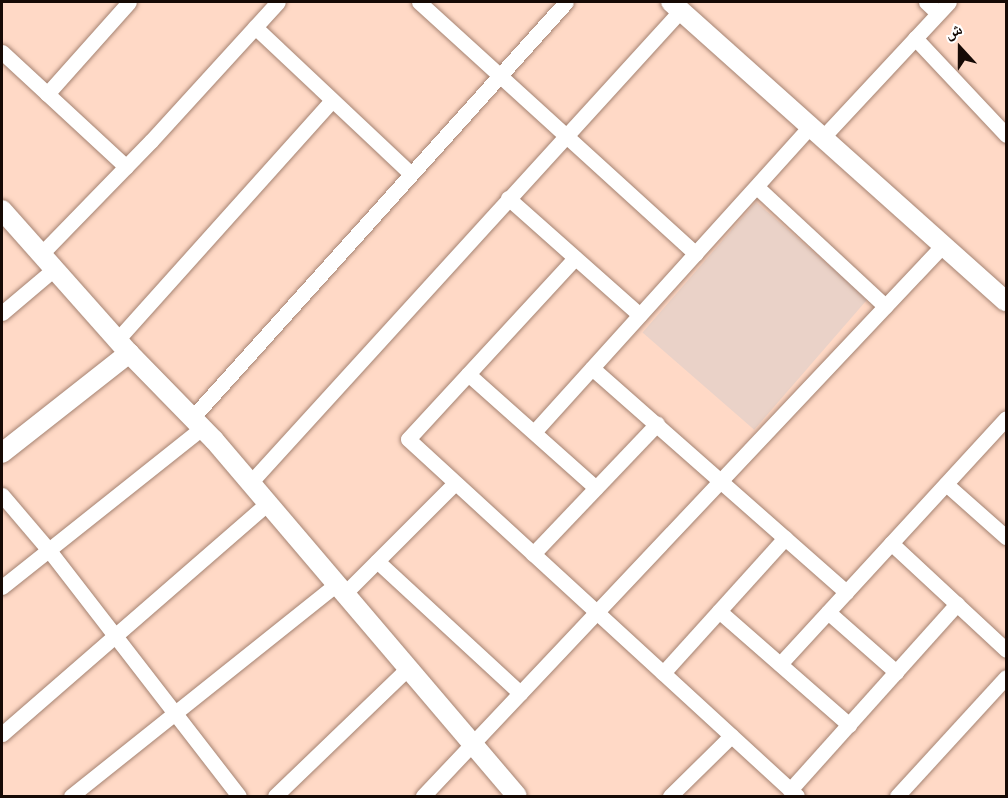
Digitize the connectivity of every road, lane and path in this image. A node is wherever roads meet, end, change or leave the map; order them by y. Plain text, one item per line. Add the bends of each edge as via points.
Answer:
1 (129, 2) edge
2 (279, 2) edge
3 (419, 2) edge
4 (566, 2) edge
5 (926, 2) edge
6 (950, 2) edge
7 (676, 6) edge
8 (938, 13) junction
9 (255, 27) junction
10 (915, 38) junction
11 (2, 52) edge
12 (498, 77) junction
13 (47, 94) junction
14 (332, 100) junction
15 (817, 130) junction
16 (566, 135) junction
17 (1006, 135) edge
18 (126, 167) junction
19 (411, 174) junction
20 (757, 187) junction
21 (508, 198) junction
22 (2, 210) edge
23 (944, 244) junction
24 (40, 254) junction
25 (696, 254) junction
26 (575, 258) junction
27 (54, 269) junction
28 (1005, 297) edge
29 (885, 306) junction
30 (2, 313) edge
31 (640, 315) junction
32 (123, 346) junction
33 (592, 368) junction
34 (468, 374) junction
35 (1006, 418) edge
36 (197, 423) junction
37 (657, 424) junction
38 (534, 432) junction
39 (2, 453) edge
40 (721, 480) junction
41 (250, 483) junction
42 (455, 483) junction
43 (946, 484) junction
44 (596, 488) junction
45 (2, 495) edge
46 (267, 504) junction
47 (1006, 537) edge
48 (785, 538) junction
49 (891, 543) junction
50 (48, 549) junction
51 (533, 554) junction
52 (377, 561) junction
53 (2, 587) edge
54 (339, 590) junction
55 (846, 592) junction
56 (957, 604) junction
57 (719, 611) junction
58 (596, 612) junction
59 (828, 612) junction
60 (114, 636) junction
61 (1006, 650) edge
62 (780, 664) junction
63 (406, 670) junction
64 (896, 672) junction
65 (663, 673) junction
66 (1006, 677) edge
67 (520, 693) junction
68 (175, 714) junction
69 (849, 725) junction
70 (2, 734) edge
71 (731, 736) junction
72 (472, 745) junction
73 (794, 793) edge
74 (905, 794) edge
75 (71, 796) edge
76 (239, 796) edge
77 (275, 796) edge
78 (423, 796) edge
79 (517, 796) edge
80 (670, 796) edge

1 - 13 street
2 - 9 street
3 - 12 street
4 - 12 street
5 - 8 street
6 - 8 street
7 - 15 street
7 - 16 street
8 - 10 street
9 - 14 street
9 - 18 street
10 - 15 street
10 - 17 street
11 - 13 street
12 - 16 street
12 - 19 street
13 - 18 street
14 - 19 street
14 - 32 street
15 - 20 street
15 - 23 street
16 - 21 street
16 - 25 street
18 - 24 street
19 - 36 street
20 - 25 street
20 - 29 street
21 - 26 street
21 - 41 street
22 - 24 street
23 - 28 street
23 - 29 street
24 - 27 street
25 - 31 street
26 - 31 street
26 - 34 street
27 - 30 street
27 - 32 street
29 - 40 street
31 - 33 street
32 - 36 street
32 - 39 street
33 - 37 street
33 - 38 street
34 - 38 street
34 - 42 street via 408,439
35 - 43 street
36 - 41 street
36 - 50 street
37 - 40 street
37 - 44 street
38 - 44 street
40 - 48 street
40 - 58 street
41 - 46 street
42 - 51 street
42 - 52 street
43 - 47 street
43 - 49 street
44 - 51 street
45 - 50 street
46 - 54 street
46 - 60 street
48 - 55 street
48 - 57 street
49 - 55 street
49 - 56 street
50 - 53 street
50 - 60 street
51 - 58 street
52 - 54 street
52 - 67 street
54 - 63 street
54 - 68 street
55 - 59 street
56 - 61 street
56 - 64 street
57 - 62 street
57 - 65 street
58 - 65 street
58 - 67 street
59 - 62 street
59 - 64 street
60 - 68 street
60 - 70 street
62 - 69 street
63 - 72 street
63 - 77 street
64 - 69 street
65 - 71 street
66 - 74 street
67 - 72 street
68 - 75 street
68 - 76 street
69 - 73 street
71 - 73 street
71 - 80 street
72 - 78 street
72 - 79 street

